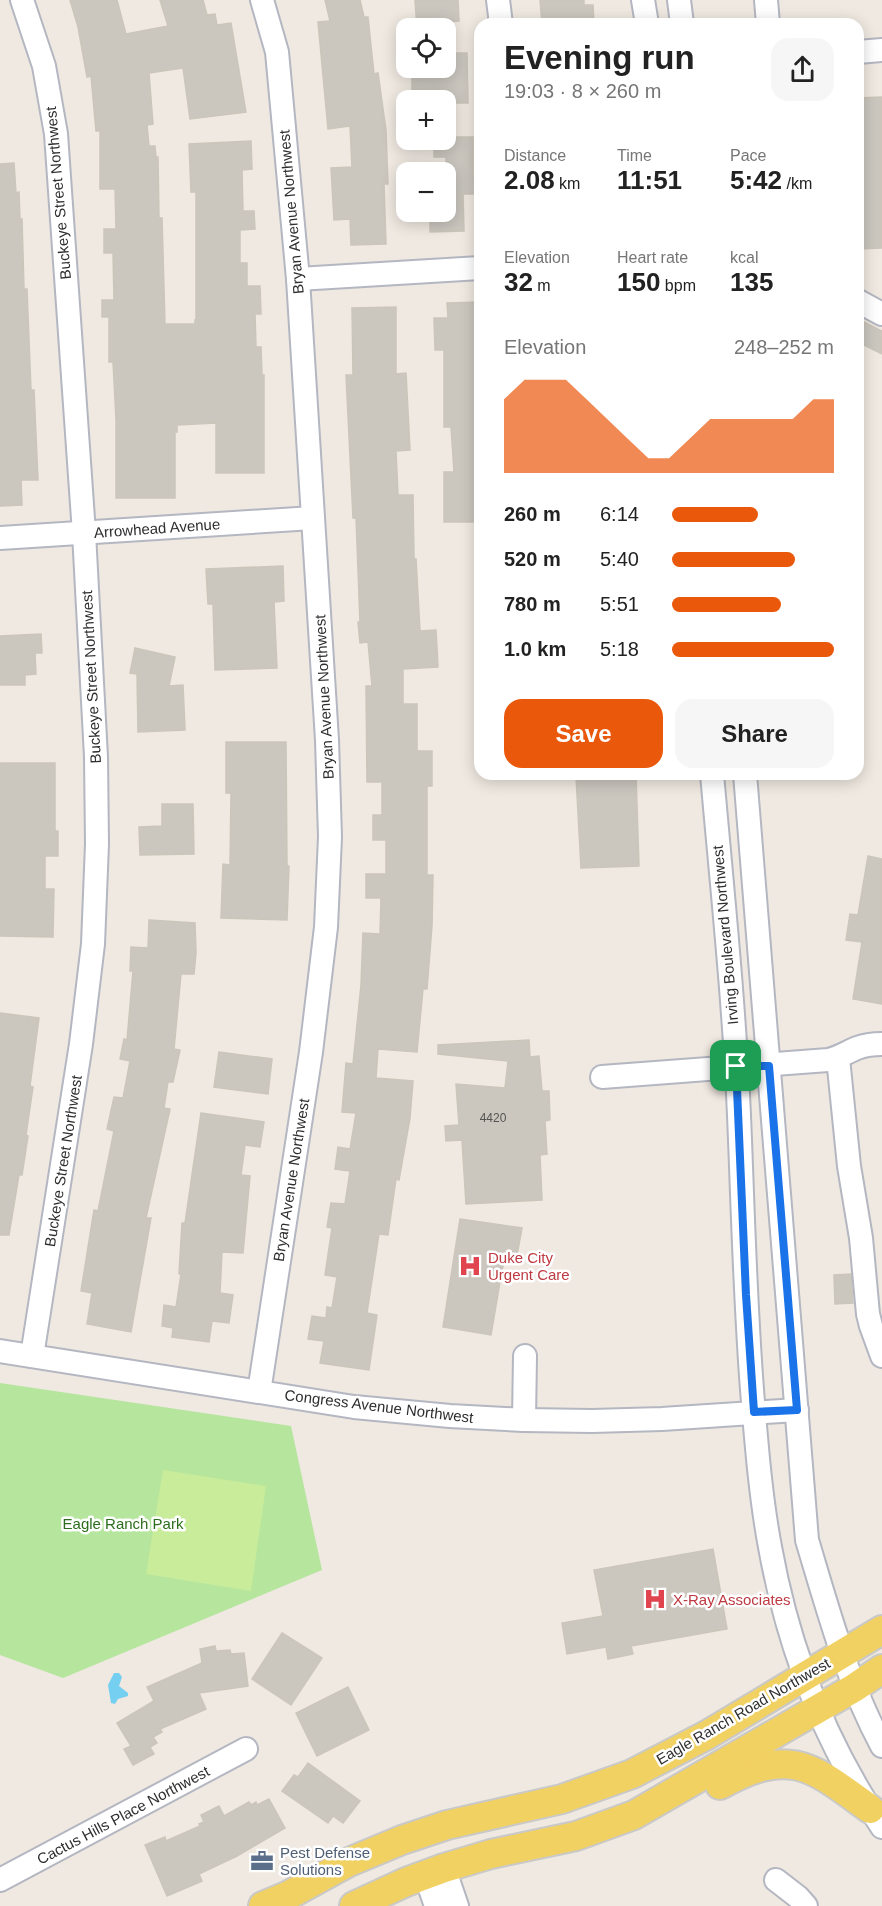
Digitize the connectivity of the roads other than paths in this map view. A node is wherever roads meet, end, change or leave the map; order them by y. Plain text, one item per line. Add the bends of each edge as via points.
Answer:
1 (22, 0) edge
2 (262, 0) edge
3 (498, 0) edge
4 (644, 0) edge
5 (679, 0) edge
6 (766, 0) edge
7 (500, 18) edge
8 (646, 18) edge
9 (681, 18) edge
10 (768, 18) edge
11 (882, 50) edge
12 (864, 52) edge
13 (474, 268) edge
14 (298, 279) junction
15 (864, 304) edge
16 (882, 314) edge
17 (313, 518) junction
18 (84, 533) junction
19 (0, 538) edge
20 (712, 780) edge
21 (745, 780) edge
22 (882, 1044) edge
23 (838, 1058) junction
24 (736, 1066) junction
25 (769, 1066) junction
26 (602, 1077) dead end
27 (0, 1351) edge
28 (32, 1356) junction
29 (525, 1356) dead end
30 (882, 1356) edge
31 (259, 1392) junction
32 (797, 1410) junction
33 (754, 1412) junction
34 (524, 1420) junction
35 (882, 1630) edge
36 (841, 1654) junction
37 (882, 1669) edge
38 (805, 1675) junction
39 (854, 1688) junction
40 (817, 1708) junction
41 (882, 1746) edge
42 (246, 1749) dead end
43 (876, 1818) edge
44 (557, 1840) junction
45 (435, 1871) junction
46 (0, 1880) edge
47 (776, 1880) dead end
48 (263, 1906) edge
49 (354, 1906) edge
50 (436, 1906) edge
51 (457, 1906) edge
52 (806, 1906) edge

1 - 18 street, Buckeye Street Northwest via 44,66 56,134
2 - 14 street, Bryan Avenue Northwest via 277,52
3 - 7 street
4 - 8 street
5 - 9 street
6 - 10 street
11 - 12 street
13 - 14 street
14 - 17 street, Bryan Avenue Northwest
15 - 16 street
17 - 18 street, Arrowhead Avenue
17 - 31 street, Bryan Avenue Northwest via 327,740 330,837 326,927
18 - 19 street, Arrowhead Avenue
18 - 28 street, Buckeye Street Northwest via 96,757 93,944
20 - 24 street, Irving Boulevard Northwest
21 - 25 street
22 - 23 street via 856,1048
23 - 25 street
23 - 30 street via 868,1314
24 - 25 street
24 - 26 street
24 - 33 street, Irving Boulevard Northwest
25 - 32 street
27 - 28 street, Congress Avenue Northwest
28 - 31 street, Congress Avenue Northwest
29 - 34 street
31 - 34 street, Congress Avenue Northwest via 393,1411
32 - 33 street, Congress Avenue Northwest
32 - 36 street via 807,1540
33 - 34 street, Congress Avenue Northwest via 662,1419
33 - 38 street, Irving Boulevard Northwest via 770,1549 791,1636
35 - 36 main road, Eagle Ranch Road Northwest
36 - 38 main road, Eagle Ranch Road Northwest
36 - 39 street
37 - 39 main road
38 - 40 street, Irving Boulevard Northwest
38 - 48 main road, Eagle Ranch Road Northwest via 707,1735 632,1774 562,1799 402,1839
39 - 40 main road
39 - 41 street
40 - 43 street, Irving Boulevard Northwest via 835,1748
40 - 44 main road via 644,1810 597,1830
42 - 46 street, Cactus Hills Place Northwest
43 - 44 main road via 840,1786 817,1772 768,1765 742,1773 615,1838 575,1844
44 - 45 main road
45 - 49 main road
45 - 50 street
45 - 51 street
47 - 52 street

